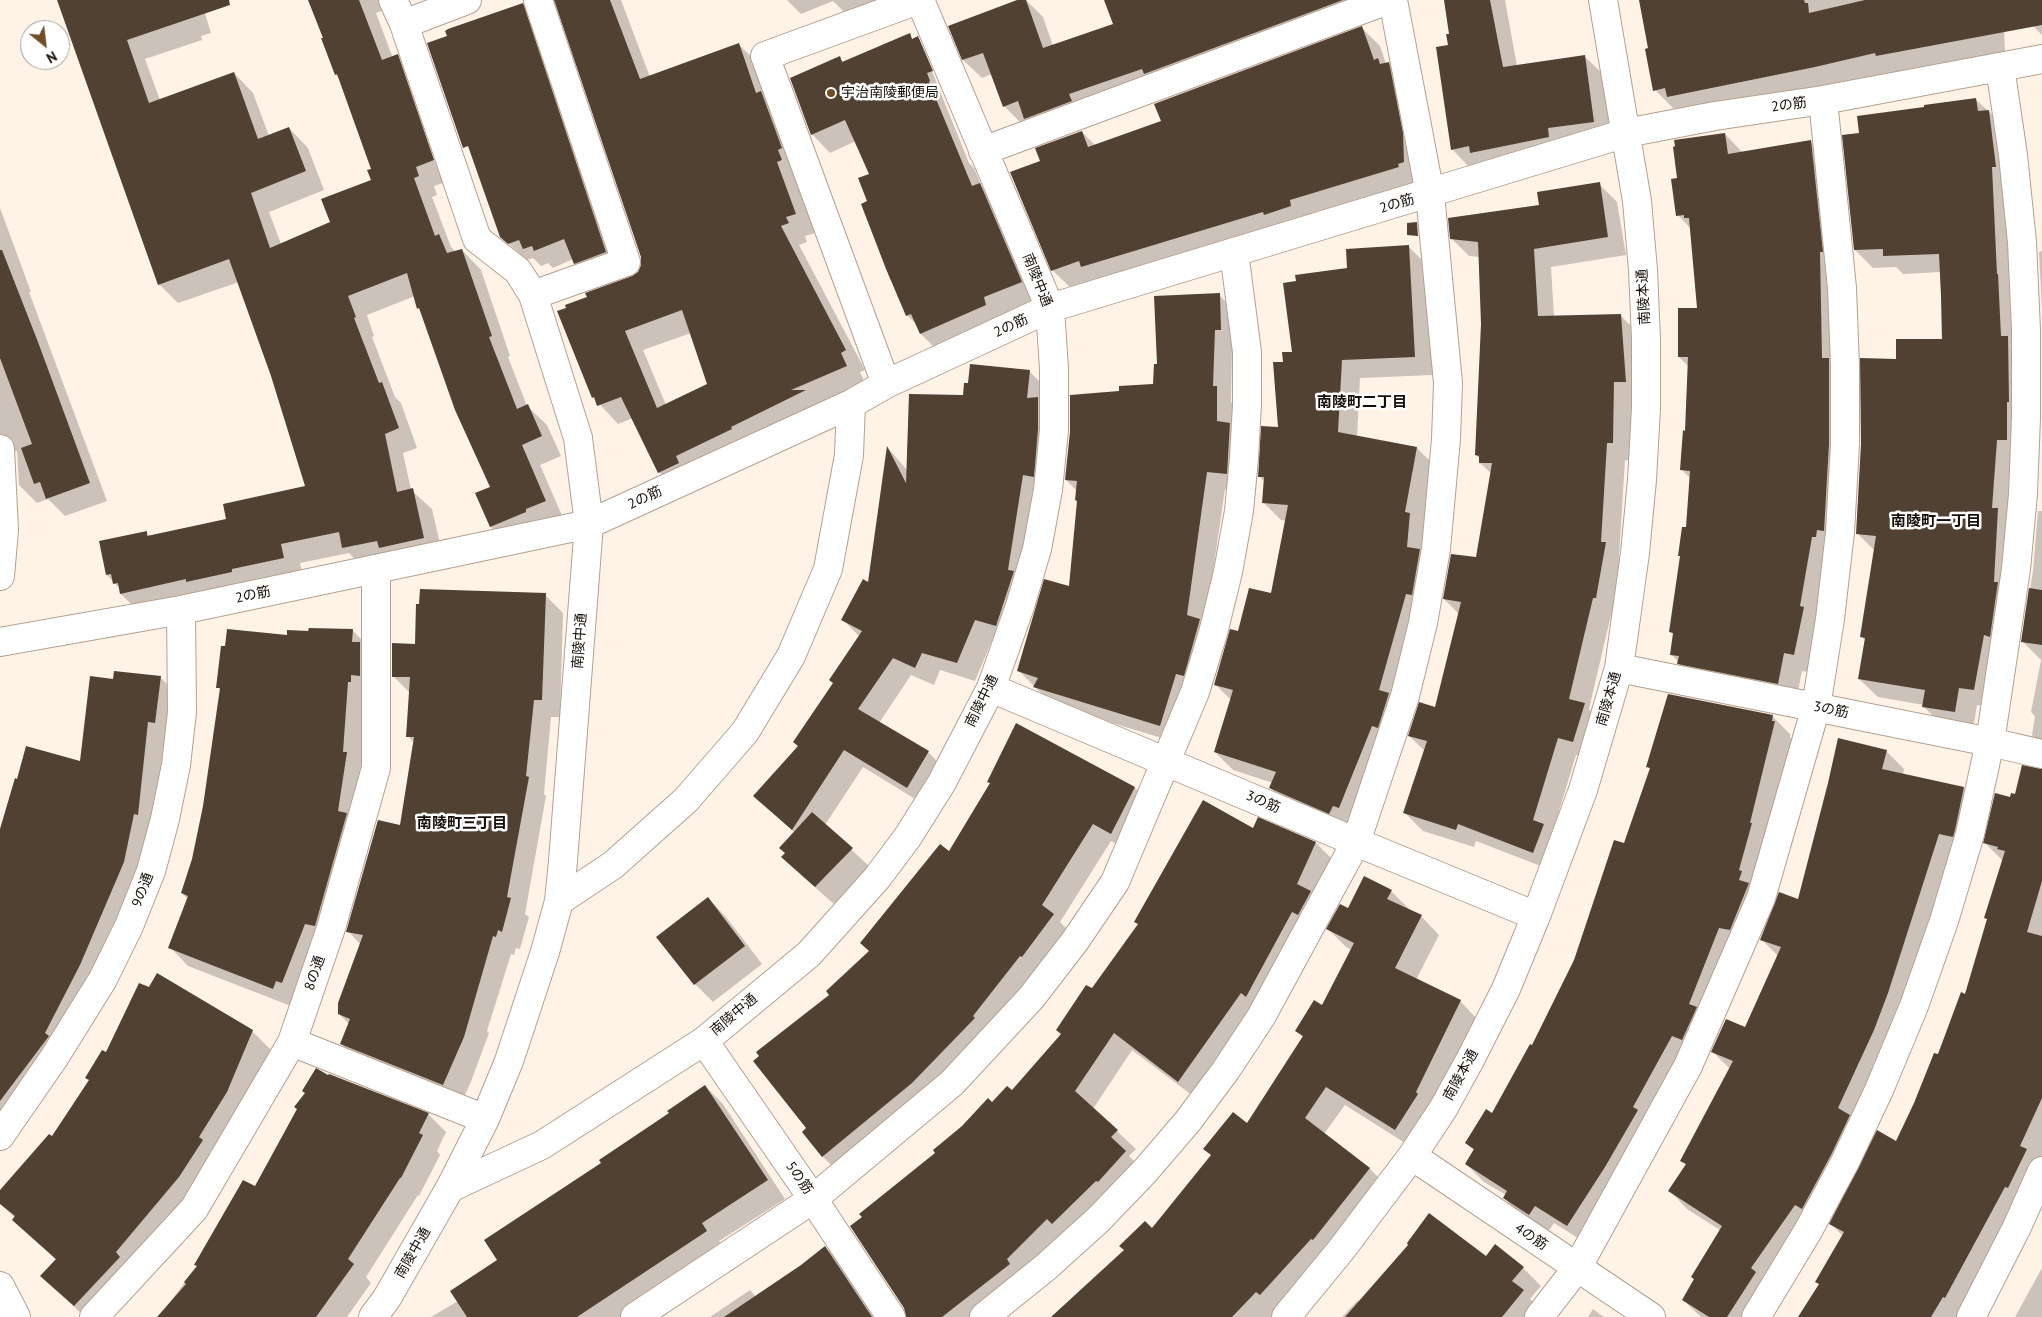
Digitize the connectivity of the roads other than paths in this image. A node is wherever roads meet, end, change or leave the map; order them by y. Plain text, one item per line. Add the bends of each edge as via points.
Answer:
1 (466, 0) edge
2 (538, 0) edge
3 (919, 0) edge
4 (1388, 0) edge
5 (1393, 0) edge
6 (1603, 0) edge
7 (399, 12) edge
8 (2042, 58) edge
9 (2000, 67) junction
10 (1823, 100) junction
11 (1626, 133) junction
12 (983, 150) junction
13 (1430, 194) junction
14 (1234, 252) junction
15 (533, 295) junction
16 (1050, 308) junction
17 (886, 384) junction
18 (851, 404) junction
19 (0, 449) edge
20 (589, 524) junction
21 (2, 530) edge
22 (376, 569) junction
23 (0, 576) edge
24 (181, 610) junction
25 (0, 642) edge
26 (1619, 668) junction
27 (991, 688) junction
28 (1816, 707) junction
29 (1990, 742) junction
30 (2042, 754) edge
31 (1165, 760) junction
32 (1356, 842) junction
33 (559, 901) junction
34 (1536, 916) junction
35 (704, 1041) junction
36 (292, 1042) junction
37 (485, 1119) junction
38 (0, 1136) edge
39 (1412, 1156) junction
40 (2042, 1171) edge
41 (450, 1188) junction
42 (813, 1199) junction
43 (1577, 1268) junction
44 (0, 1286) edge
45 (16, 1317) edge
46 (94, 1317) edge
47 (373, 1317) edge
48 (636, 1317) edge
49 (891, 1317) edge
50 (984, 1317) edge
51 (1286, 1317) edge
52 (1539, 1317) edge
53 (1651, 1317) edge
54 (1756, 1317) edge
55 (1971, 1317) edge

1 - 7 street
2 - 15 street via 626,262
3 - 12 street, 南陵中通
3 - 17 street via 765,56
4 - 12 street
5 - 13 street
6 - 11 street, 南陵本通
7 - 15 street, 南陵中通 via 477,239 518,271
8 - 9 street, 2の筋
9 - 10 street, 2の筋
9 - 29 street via 2022,242 2026,418 2016,569
10 - 11 street, 2の筋
10 - 28 street via 1842,288 1845,444 1840,532
11 - 13 street, 2の筋
11 - 26 street, 南陵本通 via 1643,270 1646,408 1635,553
12 - 16 street, 南陵中通
13 - 14 street, 2の筋
13 - 32 street via 1448,383 1436,549 1423,623 1405,696
14 - 16 street, 2の筋
14 - 31 street via 1247,352 1244,458 1238,511 1213,633 1195,692
15 - 20 street, 南陵中通 via 578,438
16 - 17 street, 2の筋
16 - 27 street, 南陵中通 via 1054,430 1048,490 1037,549
17 - 18 street, 2の筋
18 - 20 street, 2の筋
18 - 33 street via 849,455 828,569 791,656 745,732 686,800 612,865
19 - 21 street
20 - 22 street, 2の筋
20 - 33 street, 南陵中通
21 - 23 street
22 - 24 street, 2の筋
22 - 36 street, 8の通 via 376,768 331,928
24 - 25 street, 2の筋
24 - 38 street, 9の通 via 182,712 176,766 151,871 130,926 103,979
26 - 28 street, 3の筋
26 - 34 street, 南陵本通 via 1583,790
27 - 31 street, 3の筋
27 - 35 street, 南陵中通 via 941,784 877,878 809,954
28 - 29 street, 3の筋
28 - 43 street via 1762,898 1688,1066
29 - 30 street, 3の筋
29 - 54 street via 1967,842 1914,1006 1845,1162
31 - 32 street, 3の筋
31 - 42 street via 1115,882 1031,998 952,1083
32 - 34 street, 3の筋
32 - 50 street via 1261,1017 1188,1121 1098,1220
33 - 37 street, 南陵中通 via 529,1003
34 - 39 street, 南陵本通 via 1506,989 1470,1060
35 - 41 street, 南陵中通 via 542,1145
35 - 42 street, 5の筋
36 - 37 street
36 - 46 street, 8の通 via 194,1209
37 - 41 street, 南陵中通
39 - 43 street, 4の筋
39 - 51 street, 南陵本通
40 - 55 street
41 - 47 street, 南陵中通
42 - 48 street
42 - 49 street, 5の筋
43 - 52 street
43 - 53 street, 4の筋
44 - 45 street

